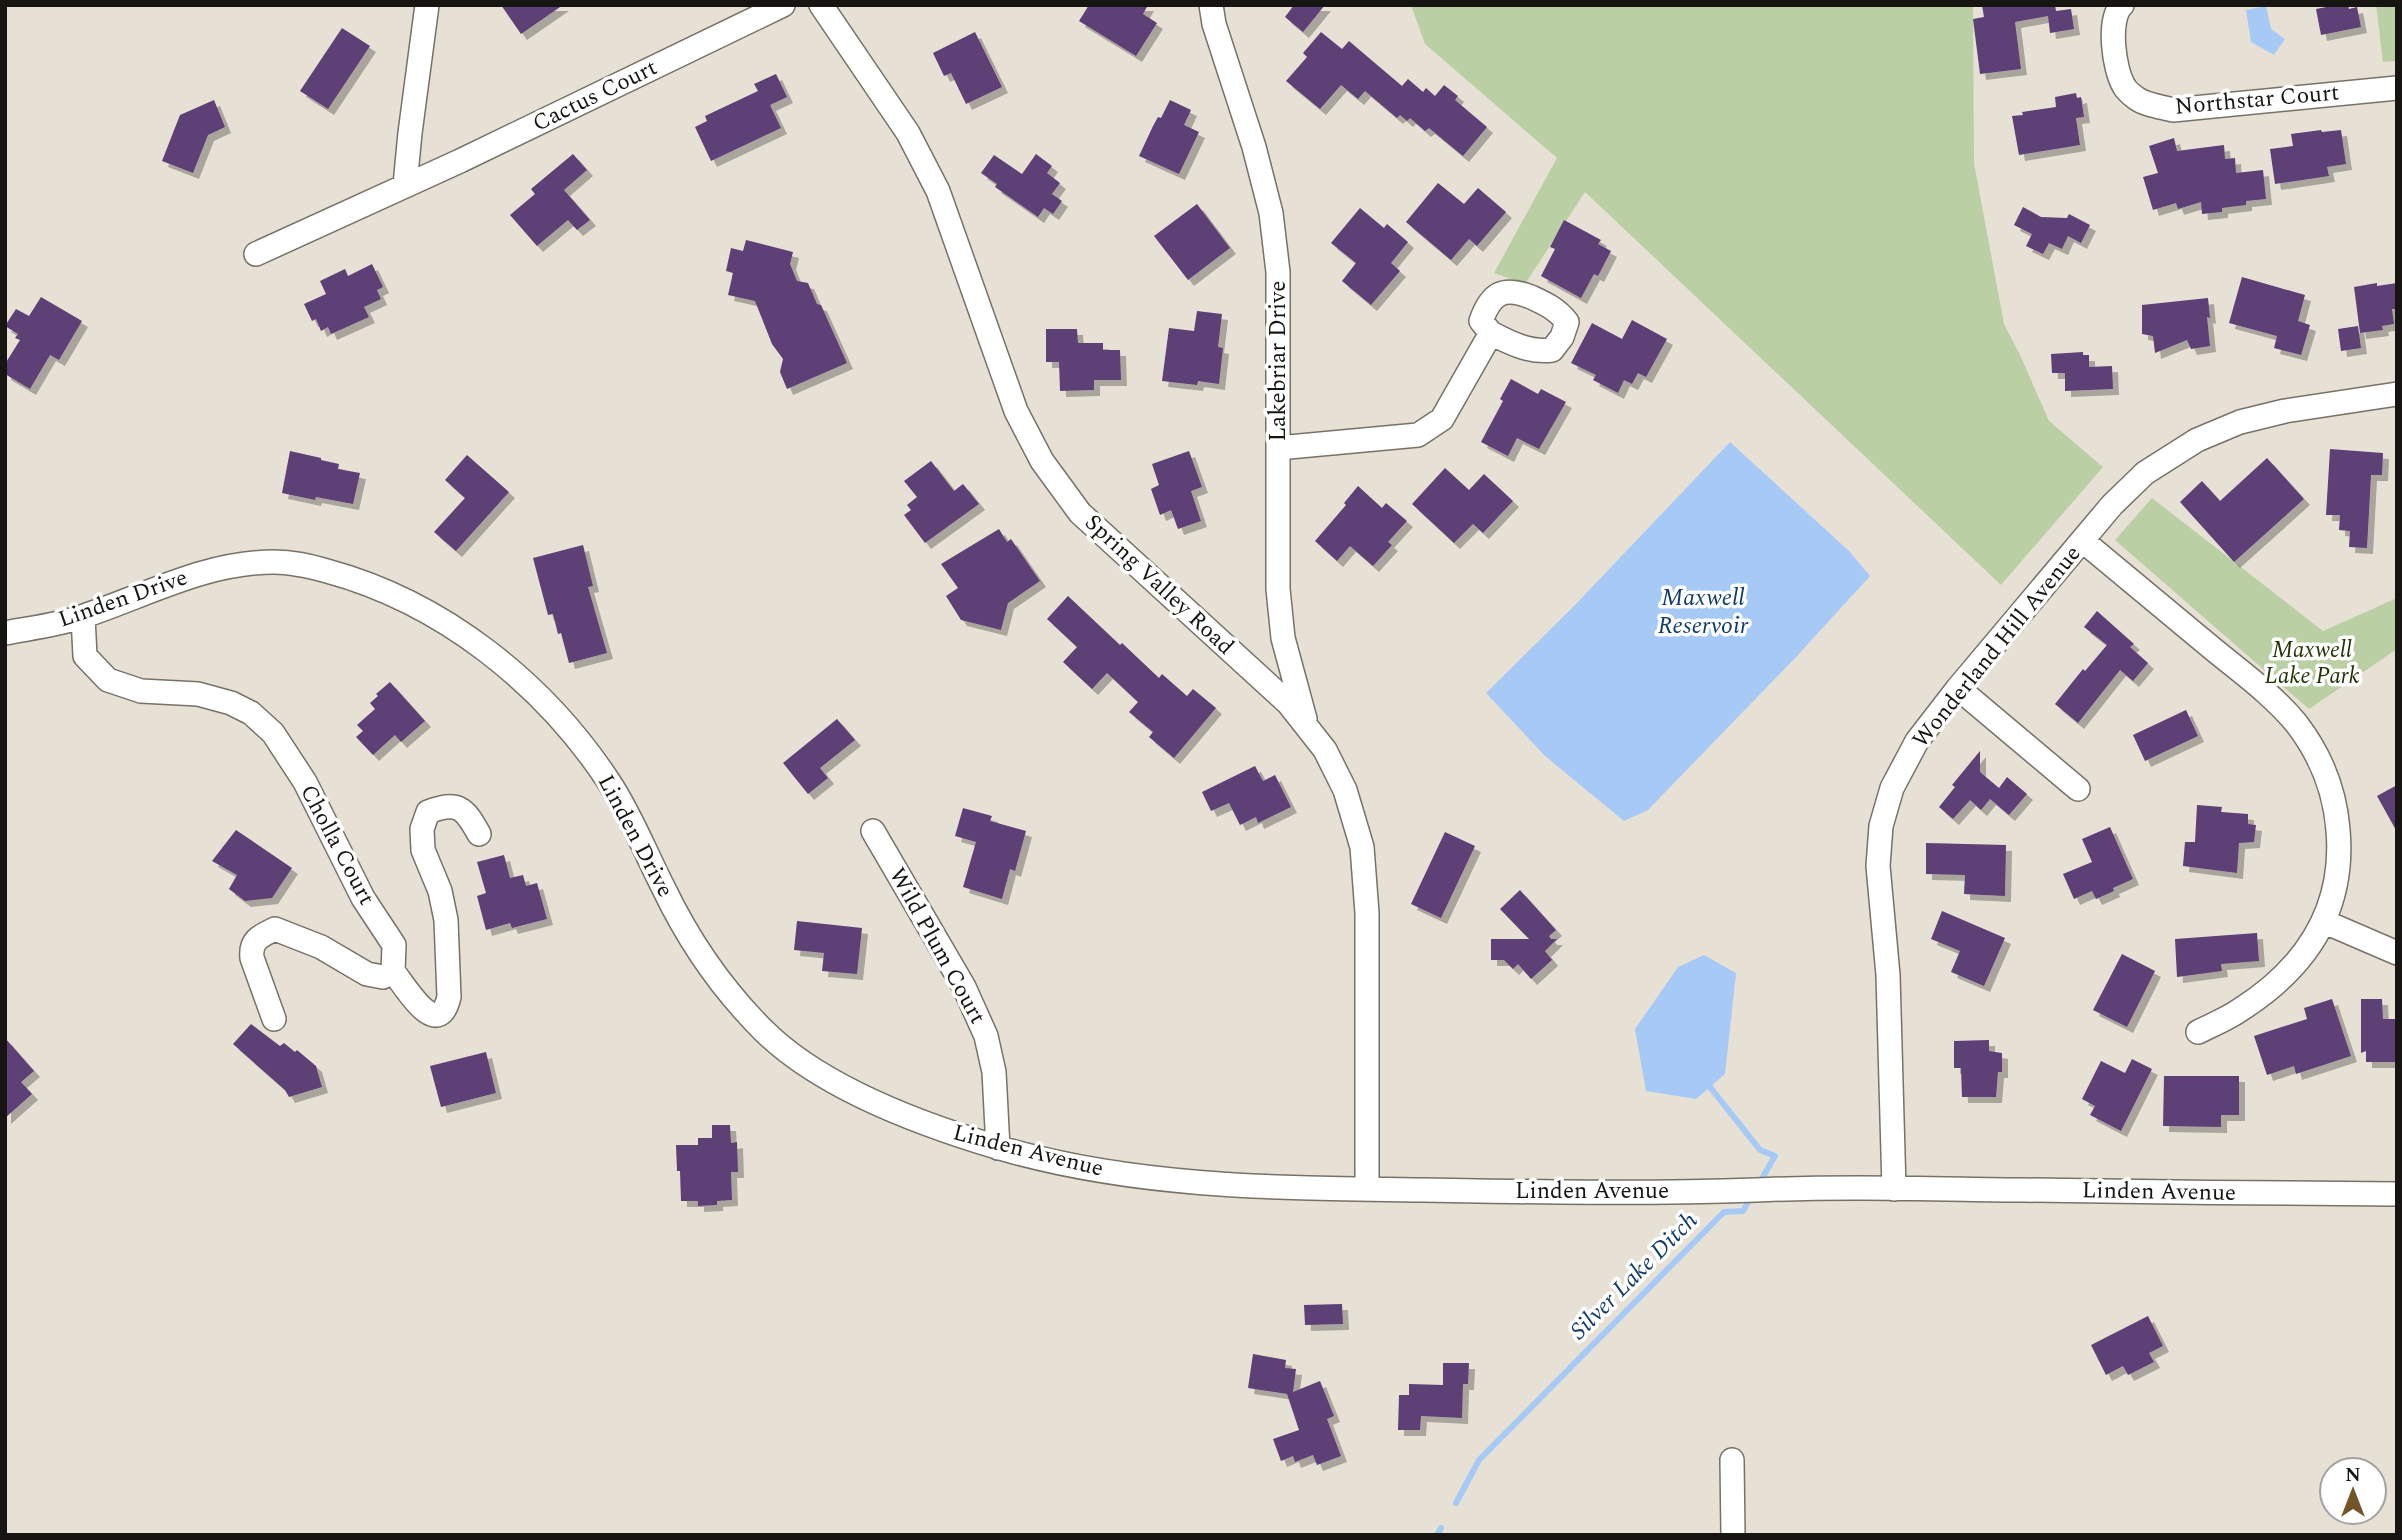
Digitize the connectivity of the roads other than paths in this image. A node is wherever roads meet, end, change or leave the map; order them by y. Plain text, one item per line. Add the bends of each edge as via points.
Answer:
1 (427, 5) edge
2 (783, 5) edge
3 (821, 5) edge
4 (1211, 5) edge
5 (2122, 5) edge
6 (2397, 88) edge
7 (405, 185) junction
8 (256, 254) dead end
9 (1491, 333) dead end
10 (2397, 394) edge
11 (1278, 448) junction
12 (2083, 541) junction
13 (83, 617) junction
14 (5, 633) edge
15 (1958, 688) junction
16 (1306, 722) junction
17 (2078, 789) dead end
18 (873, 831) dead end
19 (479, 834) dead end
20 (2325, 922) junction
21 (2397, 953) edge
22 (393, 971) junction
23 (274, 1019) dead end
24 (2198, 1032) dead end
25 (921, 1120) joint
26 (999, 1147) junction
27 (1367, 1189) junction
28 (1894, 1189) junction
29 (2397, 1194) edge
30 (1732, 1460) dead end
31 (1732, 1535) edge

1 - 7 street
2 - 7 street, Cactus Court
3 - 16 street, Spring Valley Road via 908,133 938,191 1016,411 1042,461 1080,513
4 - 11 street, Lakebriar Drive via 1271,213 1278,272
5 - 6 street, Northstar Court via 2113,35 2116,62 2124,86 2138,100 2173,110
7 - 8 street, Cactus Court
9 - 11 street via 1442,419 1418,435
10 - 12 street, Wonderland Hill Avenue via 2285,411 2240,422 2197,440 2146,473
11 - 16 street, Lakebriar Drive via 1278,590 1283,638
12 - 15 street, Wonderland Hill Avenue
12 - 20 street via 2296,723 2327,776 2337,812 2336,886
13 - 14 street, Linden Drive
13 - 22 street, Cholla Court via 85,656 108,680 141,691 198,694 231,703 273,733 305,782 363,898 394,945
13 - 25 street, Linden Drive via 200,572 239,563 280,562 358,579 437,617 489,653 580,742 612,787 688,935 760,1028 803,1064 850,1091
15 - 17 street
15 - 28 street, Wonderland Hill Avenue via 1917,741 1892,788 1881,827 1878,866 1888,975
16 - 27 street, Spring Valley Road via 1345,790 1362,846 1367,913
18 - 26 street, Wild Plum Court via 964,987 986,1035 994,1072
19 - 22 street via 458,807 428,812 422,829 423,850 446,920 446,1009 440,1014 422,1010
20 - 21 street
20 - 24 street via 2302,956 2273,986 2240,1011
22 - 23 street via 383,977 367,974 321,947 275,929 257,937 251,947
25 - 26 street, Linden Avenue
26 - 27 street, Linden Avenue via 1086,1169 1166,1180
27 - 28 street, Linden Avenue
28 - 29 street, Linden Avenue
30 - 31 street

